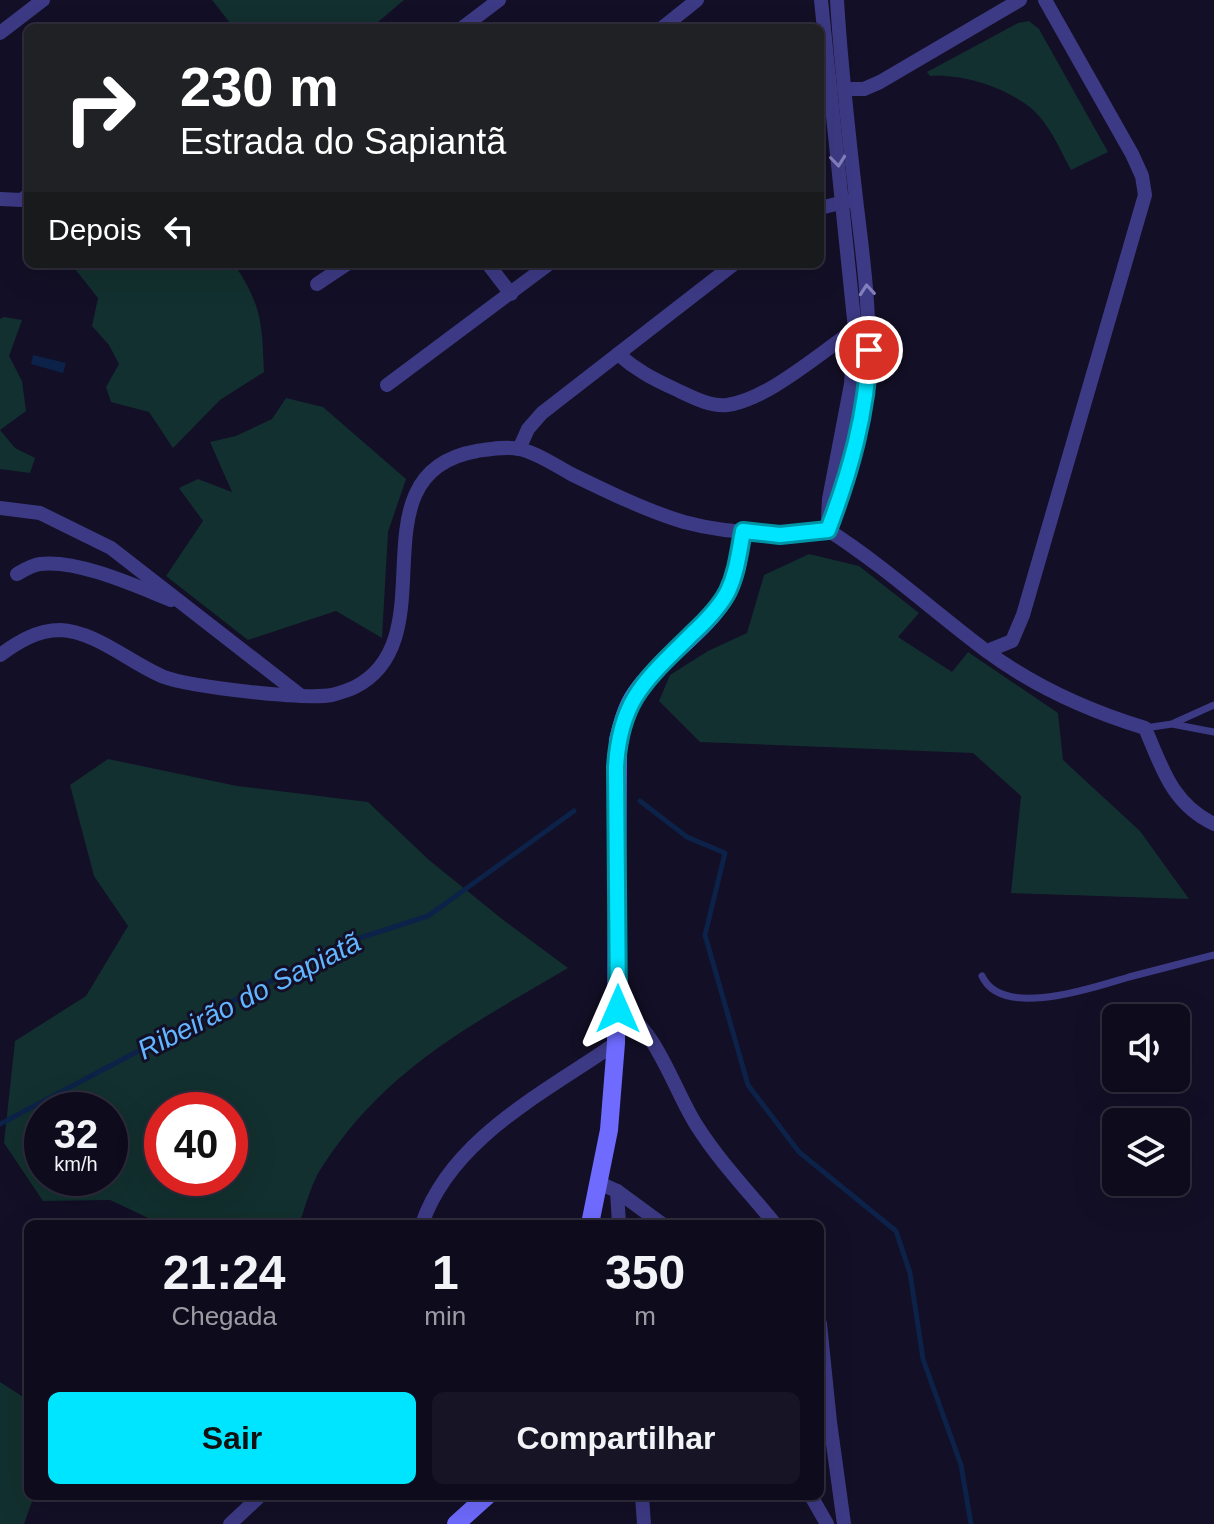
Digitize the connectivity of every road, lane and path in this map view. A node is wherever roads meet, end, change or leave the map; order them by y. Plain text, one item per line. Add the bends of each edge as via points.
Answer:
1 (43, 0) edge
2 (499, 0) edge
3 (697, 0) edge
4 (821, 0) edge
5 (837, 0) edge
6 (1020, 0) edge
7 (1045, 0) edge
8 (467, 24) edge
9 (667, 24) edge
10 (0, 33) edge
11 (829, 53) edge
12 (844, 89) junction
13 (24, 198) edge
14 (0, 199) edge
15 (850, 200) junction
16 (824, 207) edge
17 (341, 268) edge
18 (491, 268) edge
19 (544, 268) edge
20 (729, 268) edge
21 (317, 284) dead end
22 (511, 294) junction
23 (869, 321) junction
24 (855, 329) junction
25 (618, 354) junction
26 (387, 385) dead end
27 (519, 449) junction
28 (0, 508) edge
29 (828, 530) junction
30 (743, 531) junction
31 (17, 574) dead end
32 (186, 606) junction
33 (987, 651) junction
34 (0, 655) edge
35 (300, 695) junction
36 (1214, 705) edge
37 (1172, 724) junction
38 (1145, 728) junction
39 (1214, 732) edge
40 (1214, 824) edge
41 (1214, 955) edge
42 (982, 976) dead end
43 (618, 1009) junction
44 (616, 1043) junction
45 (599, 1183) junction
46 (617, 1191) junction
47 (423, 1220) edge
48 (591, 1220) edge
49 (619, 1220) edge
50 (657, 1220) edge
51 (772, 1220) edge
52 (824, 1363) edge
53 (256, 1500) edge
54 (483, 1500) edge
55 (642, 1500) edge
56 (813, 1500) edge
57 (230, 1524) edge
58 (456, 1524) edge
59 (644, 1524) edge
60 (827, 1524) edge
61 (844, 1524) edge

1 - 10 street
2 - 8 street
3 - 9 street
4 - 11 street
5 - 11 street
6 - 12 street via 880,82
7 - 33 street via 1132,154 1145,195 1023,615 1012,641
11 - 12 street
11 -> 15 street
12 - 15 street
13 - 14 street
15 - 16 street
23 -> 15 street
15 - 24 street
17 - 21 street
18 - 22 street
19 - 22 street
20 - 25 street
22 - 26 street
23 - 24 street
23 - 29 street via 862,419
24 - 25 street via 761,395 724,405 700,400 637,371
24 - 29 street
25 - 27 street via 542,413
27 - 30 street via 684,522
27 - 35 street via 474,451 445,461 424,477 407,518 399,627 392,648 375,673 355,686 332,695
28 - 32 street via 40,513 80,530
29 - 30 street via 780,535
29 - 33 street
30 - 43 street via 727,593 634,696 618,740
31 - 32 street via 39,564 63,565 109,576
32 - 35 street
33 - 38 street via 1075,702
34 - 35 street via 22,639 63,630 83,634 188,684
36 - 37 lane
37 - 38 lane
37 - 39 lane
38 - 40 street via 1182,803
41 - 42 lane via 1057,997 1003,994
43 - 44 street
43 - 51 street via 643,1028 695,1124
44 - 45 street
44 - 47 street via 474,1145 449,1172
45 - 46 street
45 - 48 street
46 - 49 street
46 - 50 street
52 - 61 street
53 - 57 street
54 - 58 street
55 - 59 street
56 - 60 street

